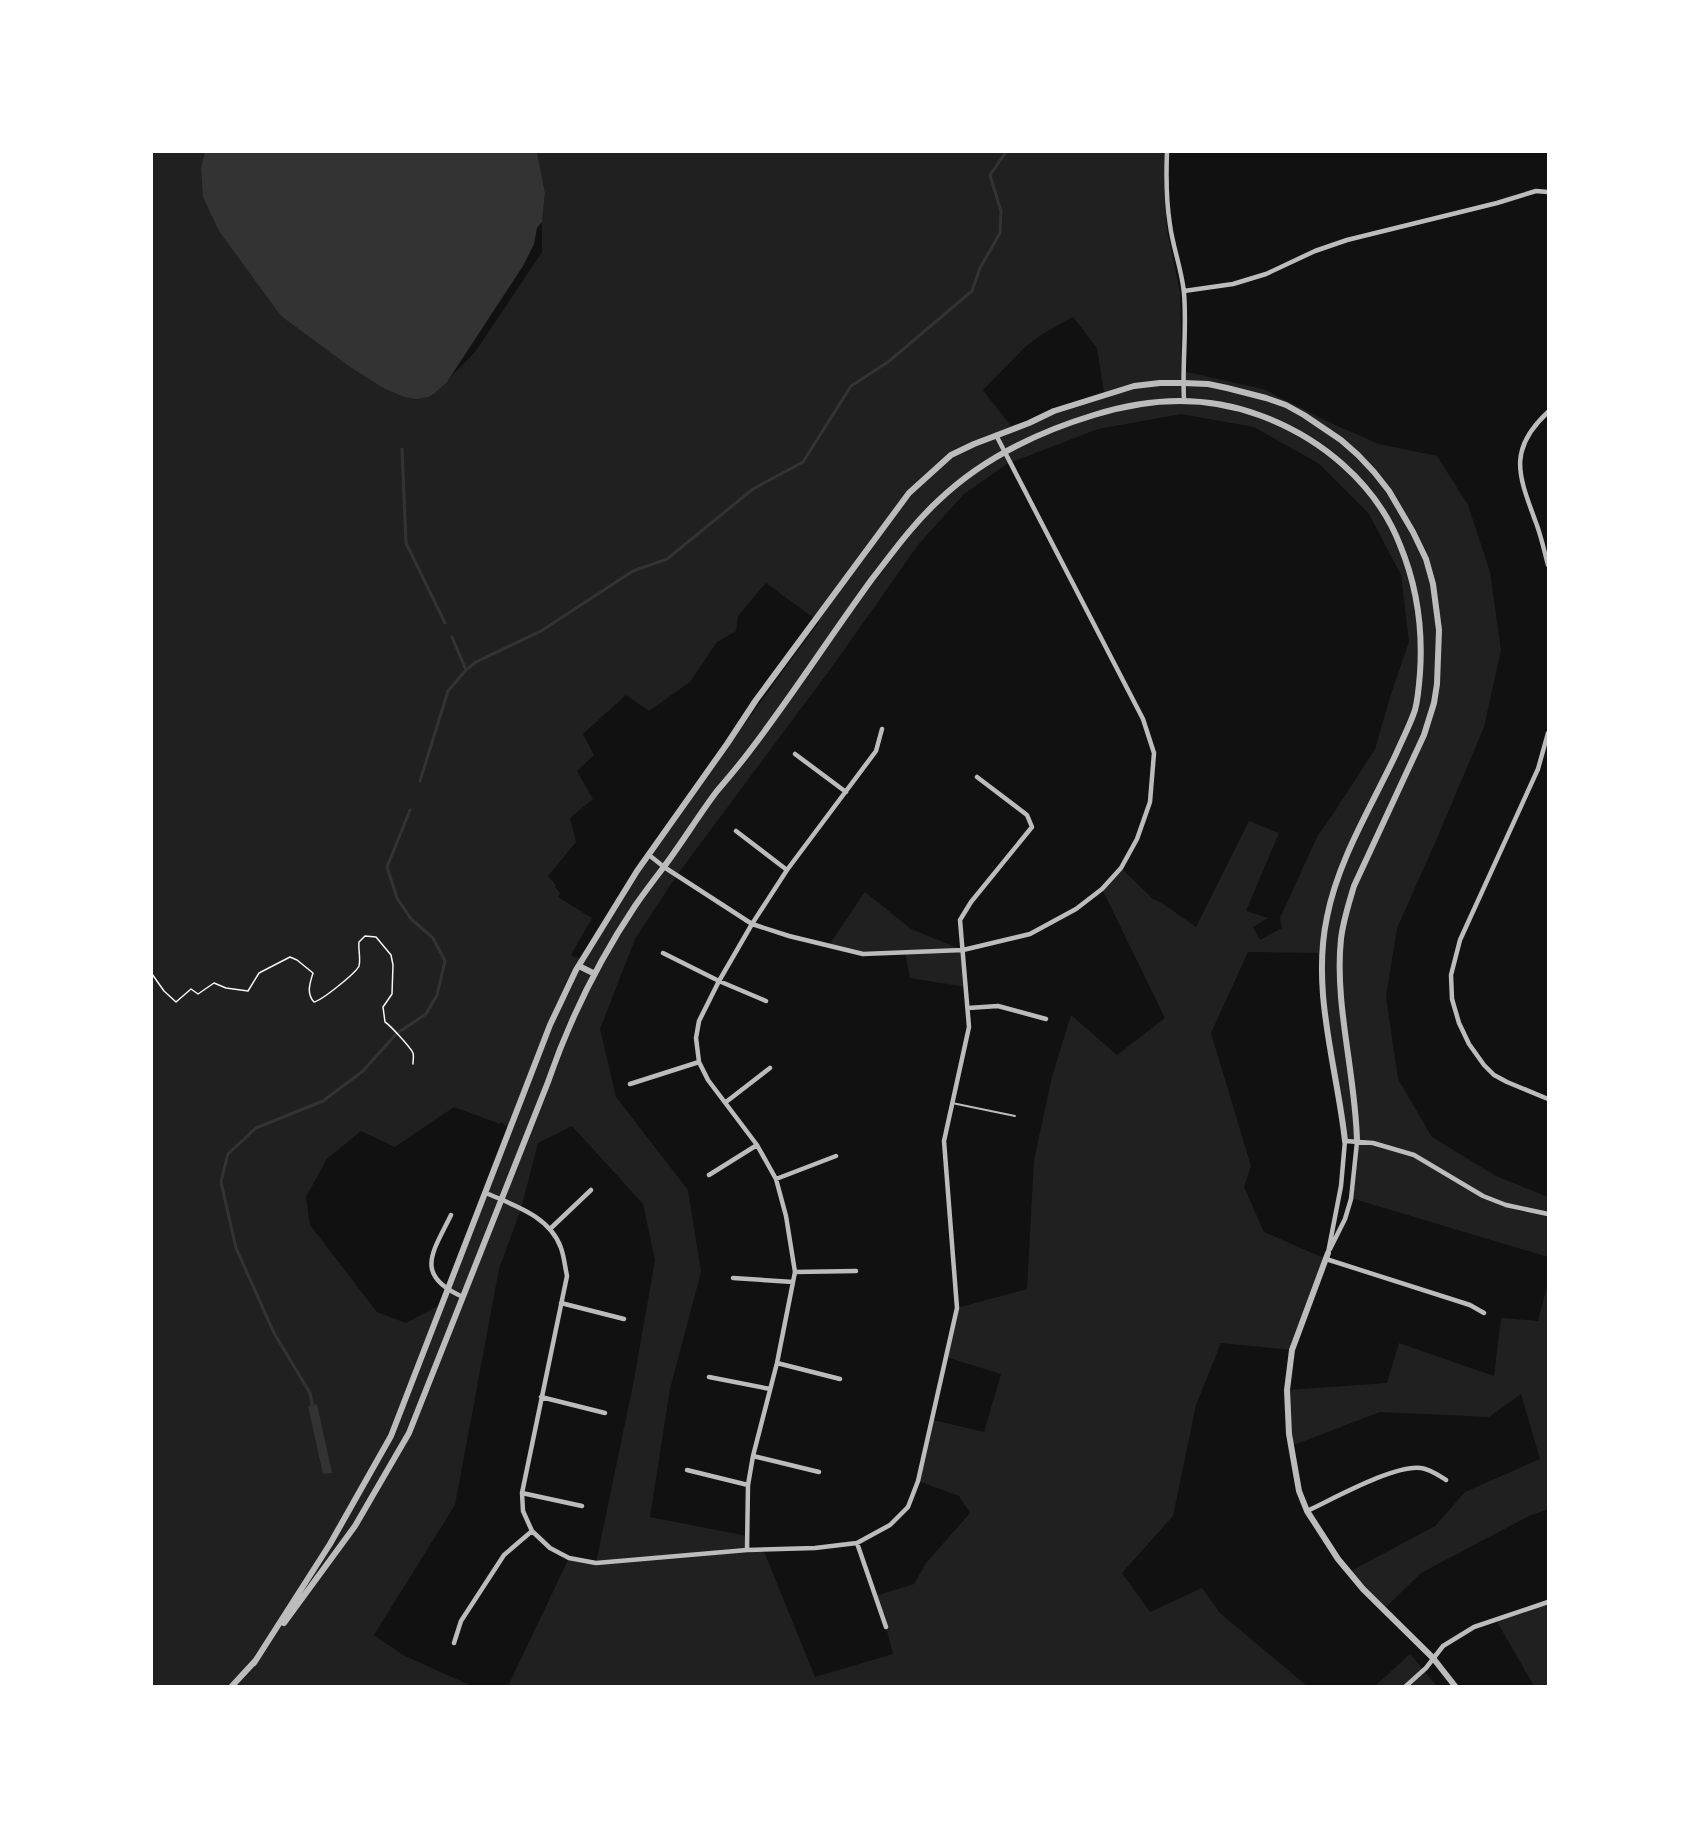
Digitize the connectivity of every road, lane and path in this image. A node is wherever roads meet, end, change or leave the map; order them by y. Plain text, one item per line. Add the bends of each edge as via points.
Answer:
1 (1167, 152) edge
2 (1548, 192) edge
3 (1184, 291) junction
4 (1183, 383) junction
5 (1184, 400) junction
6 (1548, 412) edge
7 (996, 435) junction
8 (1004, 453) junction
9 (1548, 565) edge
10 (882, 729) dead end
11 (1548, 733) edge
12 (795, 754) dead end
13 (977, 777) dead end
14 (846, 792) junction
15 (736, 831) dead end
16 (649, 855) junction
17 (664, 867) junction
18 (787, 870) junction
19 (753, 924) junction
20 (963, 950) junction
21 (663, 953) dead end
22 (579, 966) junction
23 (595, 974) junction
24 (152, 975) edge
25 (718, 981) junction
26 (766, 1001) dead end
27 (968, 1008) junction
28 (1046, 1019) dead end
29 (699, 1062) junction
30 (412, 1064) dead end
31 (770, 1068) dead end
32 (630, 1084) dead end
33 (1548, 1098) edge
34 (726, 1102) junction
35 (952, 1103) junction
36 (1015, 1116) dead end
37 (1345, 1141) junction
38 (1357, 1142) junction
39 (757, 1145) junction
40 (836, 1156) dead end
41 (709, 1175) dead end
42 (776, 1179) junction
43 (591, 1190) dead end
44 (486, 1193) junction
45 (502, 1200) junction
46 (1548, 1214) edge
47 (451, 1215) dead end
48 (550, 1229) junction
49 (1327, 1256) junction
50 (856, 1271) dead end
51 (795, 1272) junction
52 (733, 1278) dead end
53 (793, 1282) junction
54 (448, 1290) junction
55 (463, 1297) junction
56 (561, 1304) junction
57 (1484, 1313) dead end
58 (624, 1319) dead end
59 (777, 1363) junction
60 (709, 1377) dead end
61 (840, 1379) dead end
62 (770, 1389) junction
63 (541, 1397) junction
64 (605, 1413) dead end
65 (753, 1456) junction
66 (687, 1470) dead end
67 (819, 1472) dead end
68 (1446, 1480) dead end
69 (748, 1485) junction
70 (522, 1493) junction
71 (582, 1506) dead end
72 (1307, 1511) junction
73 (532, 1531) junction
74 (857, 1543) junction
75 (747, 1550) junction
76 (1548, 1602) edge
77 (886, 1627) dead end
78 (454, 1643) dead end
79 (1434, 1658) junction
80 (254, 1663) junction
81 (232, 1686) edge
82 (1406, 1686) edge
83 (1455, 1686) edge

1 - 3 street via 1170,227
2 - 3 street via 1347,240 1255,278
3 - 4 street
4 - 5 street
4 - 7 street via 1134,386 1054,411
4 - 38 street via 1227,388 1286,405 1341,440 1389,491 1426,559 1433,584 1439,630 1434,703 1424,735 1354,886 1341,939 1342,1000
5 - 8 street via 1158,400 1111,409 1052,429
5 - 37 street via 1237,408 1276,422 1320,446 1347,468 1395,532 1417,603 1422,647 1415,710 1340,872 1326,922 1321,975
6 - 9 street via 1526,437 1520,464 1522,484
7 - 8 street
7 - 16 street via 951,455 909,493 763,690
8 - 17 street via 940,498 913,527
8 - 20 street via 1143,719 1154,753 1150,802 1121,868 1102,889 1076,909 1030,934
10 - 14 street via 876,751
11 - 33 street via 1538,769 1460,940 1451,975 1459,1023 1484,1065 1507,1082
12 - 14 street
13 - 20 street via 1027,815 1032,827 960,920
14 - 18 street
15 - 18 street
16 - 17 street
16 - 22 street
17 - 19 street
17 - 23 street via 632,910
18 - 19 street
19 - 20 street via 863,954
19 - 25 street
20 - 27 street
21 - 25 street
22 - 23 street
22 - 44 street via 550,1025
23 - 45 street via 557,1057
24 - 30 path via 176,1002 190,989 198,994 214,983 248,991 259,973 290,957 313,973 309,988 314,1002 358,969 359,942 365,936 376,937 391,955 393,965 392,994 383,1007 385,1022 409,1046 414,1055
25 - 26 street
25 - 29 street via 699,1021
27 - 28 street via 998,1006
27 - 35 street via 969,1027
29 - 32 street
29 - 34 street
31 - 34 street
34 - 39 street
35 - 36 lane
35 - 74 street via 944,1141 957,1308 918,1481 908,1507 890,1525
37 - 38 street
37 - 49 street via 1341,1186
38 - 46 street via 1414,1155 1483,1196
38 - 49 street via 1351,1199
39 - 41 street
39 - 42 street
40 - 42 street
42 - 51 street
43 - 48 street
44 - 45 street
44 - 54 street
45 - 48 street via 536,1216
45 - 55 street
47 - 54 street via 430,1258 431,1268
48 - 56 street via 561,1246 567,1276
49 - 57 street
49 - 72 street via 1292,1350 1287,1390 1293,1461
50 - 51 street
51 - 53 street
52 - 53 street
53 - 59 street
54 - 55 street
54 - 80 street via 391,1436 330,1544
55 - 80 street via 417,1416 388,1472 355,1526
56 - 58 street
56 - 63 street
59 - 61 street
59 - 62 street
60 - 62 street
62 - 65 street
63 - 64 street
63 - 70 street
65 - 67 street
65 - 69 street
66 - 69 street
68 - 72 street via 1424,1468 1392,1471
69 - 75 street
70 - 71 street
70 - 73 street via 523,1511
72 - 79 street via 1363,1589
73 - 75 street via 550,1548 569,1558 596,1563
73 - 78 street via 504,1556 461,1622
74 - 75 street
74 - 77 street
76 - 79 street via 1474,1627 1443,1646
79 - 82 street
79 - 83 street
80 - 81 street

